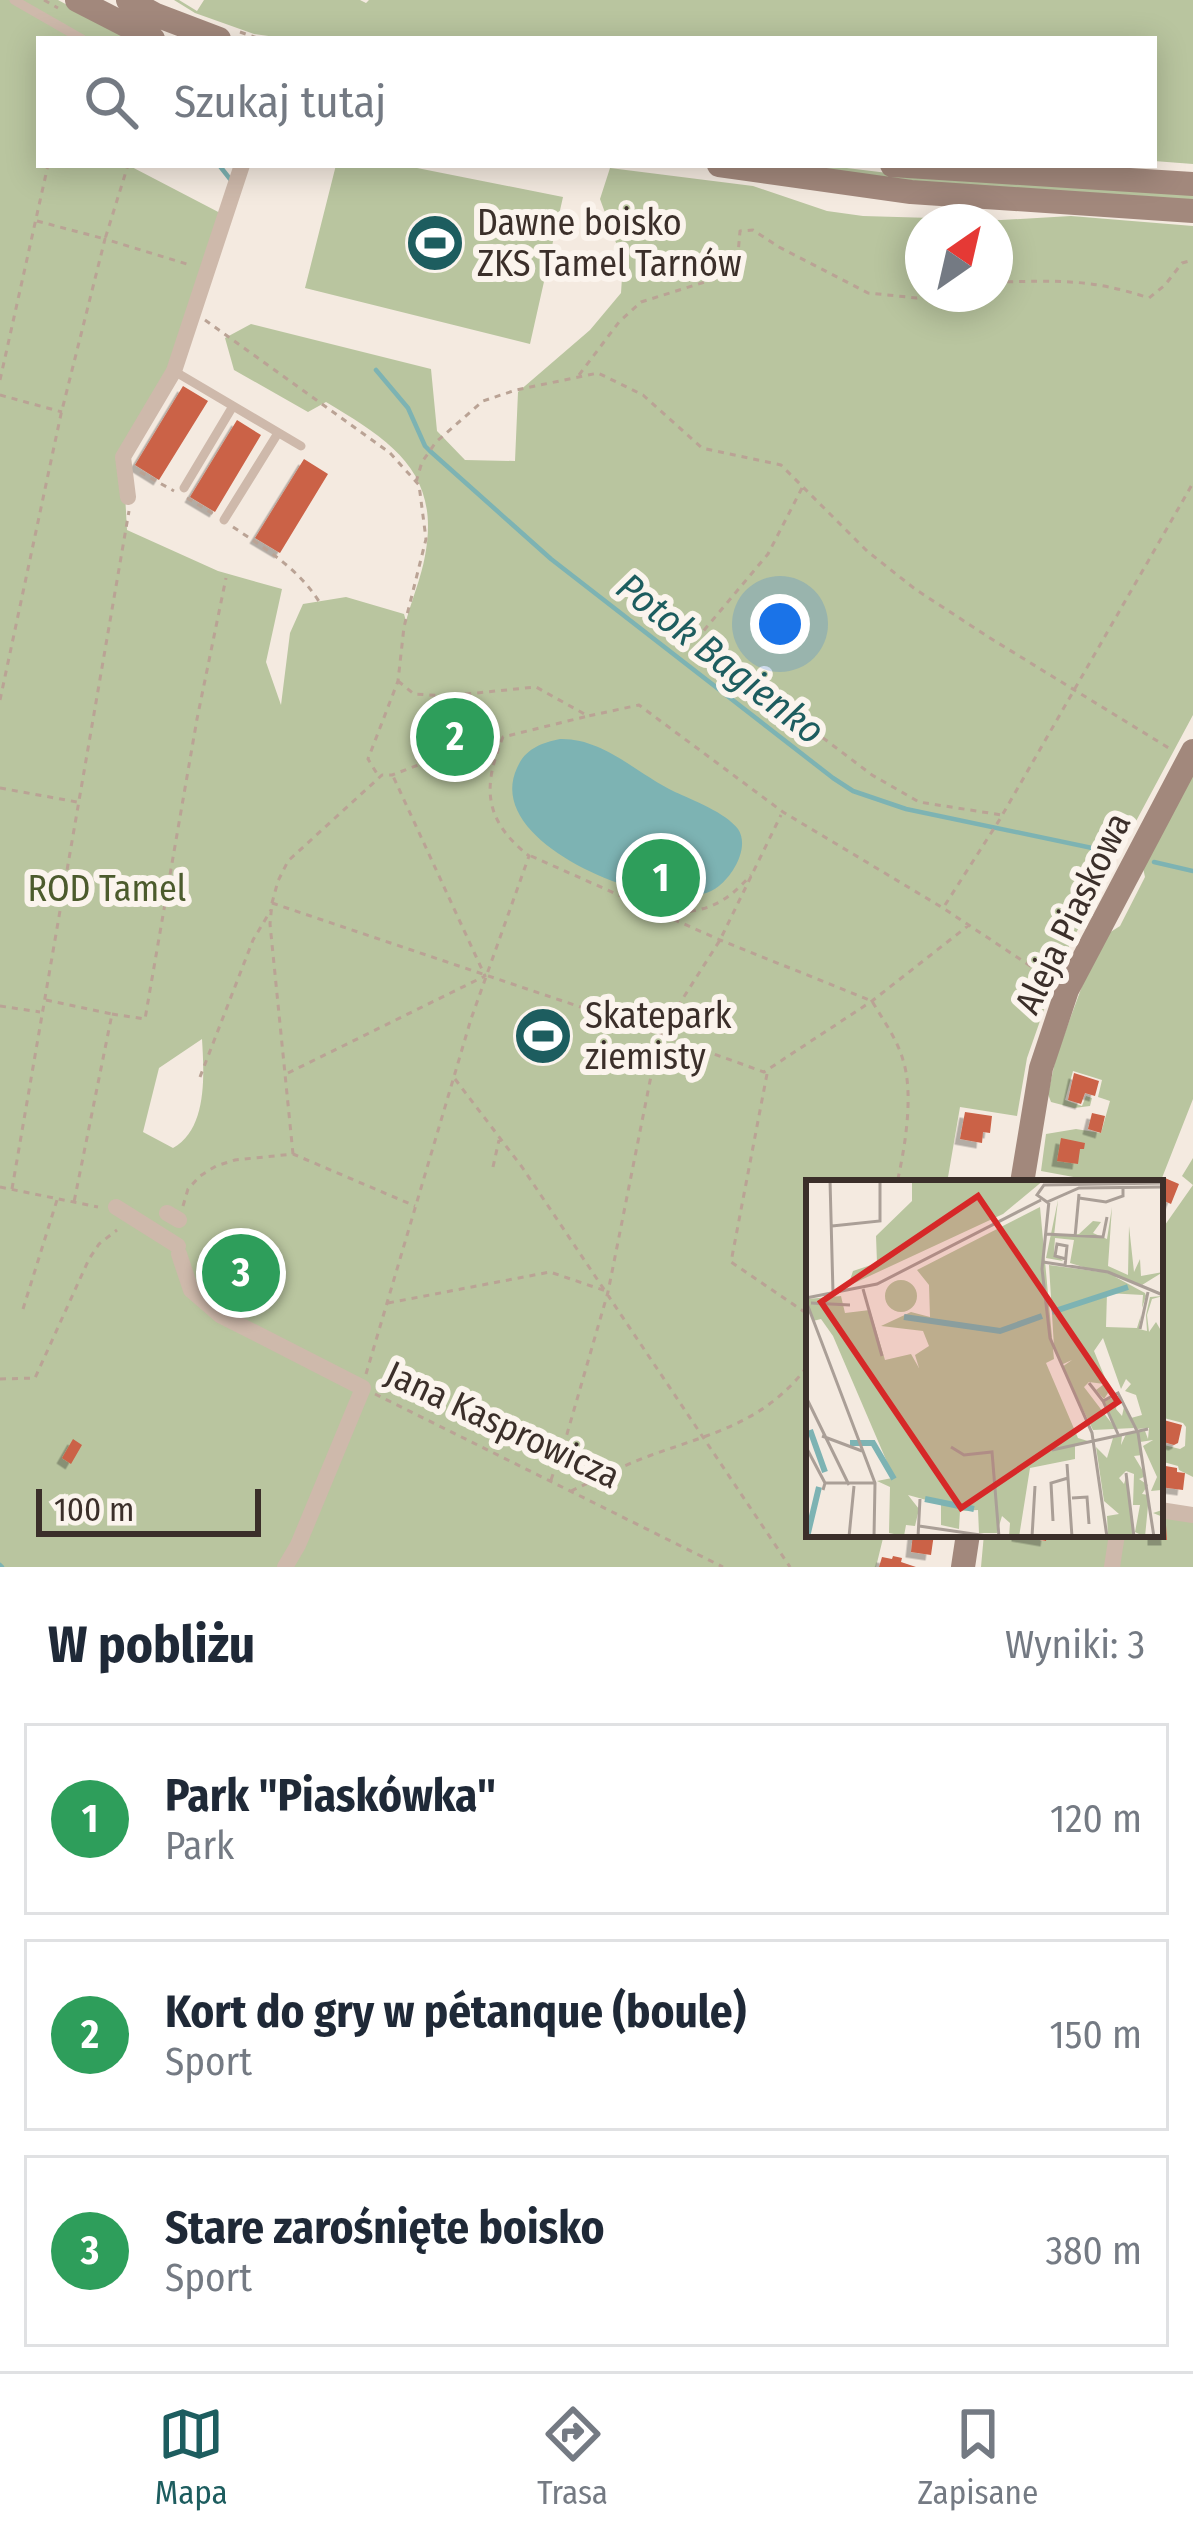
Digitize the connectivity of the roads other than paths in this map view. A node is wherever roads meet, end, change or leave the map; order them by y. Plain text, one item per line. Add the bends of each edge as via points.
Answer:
1 (14, 0) edge
2 (76, 0) edge
3 (128, 0) edge
4 (77, 36) edge
5 (147, 36) edge
6 (211, 36) edge
7 (241, 168) edge
8 (739, 168) edge
9 (940, 168) edge
10 (1193, 184) edge
11 (1193, 211) edge
12 (174, 371) junction
13 (233, 406) junction
14 (278, 433) junction
15 (301, 446) dead end
16 (184, 488) dead end
17 (128, 497) road end
18 (224, 520) road end
19 (1186, 753) edge
20 (1022, 1180) edge
21 (112, 1208) road end
22 (173, 1216) road end
23 (179, 1250) junction
24 (1163, 1510) edge
25 (1193, 1514) edge
26 (968, 1537) edge
27 (1117, 1537) edge
28 (285, 1567) edge
29 (963, 1567) edge
30 (1112, 1567) edge

1 - 4 lane
2 - 5 main road
3 - 6 main road
7 - 12 street via 200,268
8 - 11 main road via 910,192
9 - 10 main road
12 - 13 lane
12 - 17 street via 123,457
13 - 14 lane
13 - 16 lane
14 - 15 lane
14 - 18 lane
19 - 20 main road, Aleja Piaskowa via 1067,990 1040,1068
21 - 23 street
22 - 23 lane
23 - 28 street, Jana Kasprowicza via 190,1290 220,1315 363,1388
24 - 25 street
26 - 29 main road
27 - 30 street

